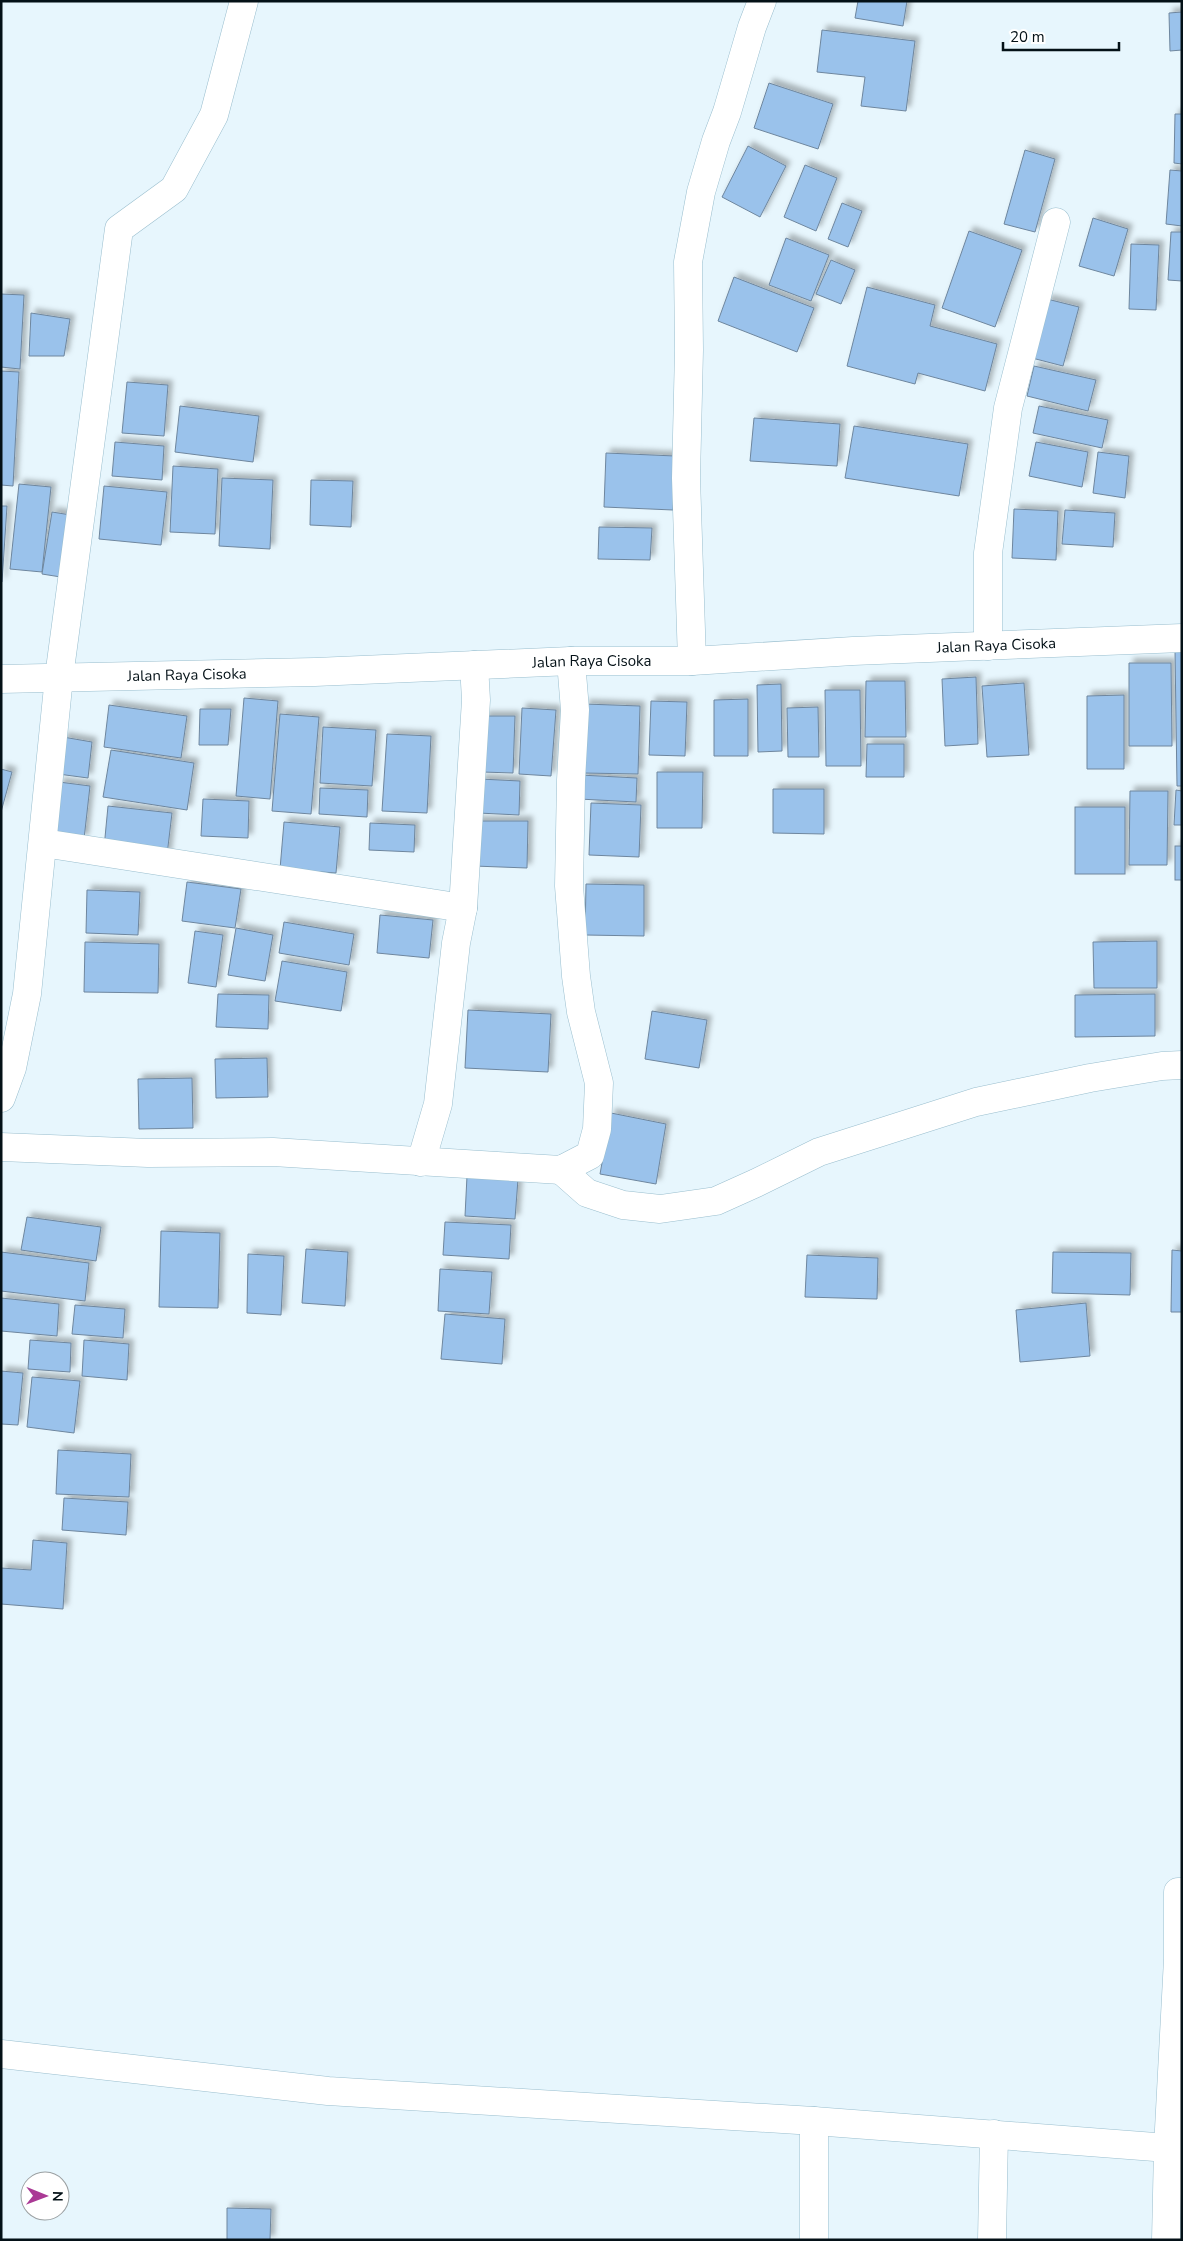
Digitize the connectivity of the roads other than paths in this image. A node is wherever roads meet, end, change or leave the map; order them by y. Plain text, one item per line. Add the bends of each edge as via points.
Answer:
1 (244, 1) edge
2 (762, 1) edge
3 (1056, 222) dead end
4 (1182, 638) edge
5 (988, 646) junction
6 (571, 661) junction
7 (692, 661) junction
8 (474, 665) junction
9 (59, 677) junction
10 (1, 678) edge
11 (43, 843) junction
12 (463, 908) junction
13 (1182, 1064) edge
14 (1, 1098) edge
15 (1, 1147) edge
16 (421, 1162) junction
17 (561, 1170) junction
18 (1182, 1892) edge
19 (1, 2054) edge
20 (814, 2122) junction
21 (994, 2134) junction
22 (1168, 2148) junction
23 (814, 2240) edge
24 (992, 2240) edge
25 (1166, 2240) edge

1 - 9 street via 214,115 174,189 119,229
2 - 7 street via 701,192 688,262 686,478
3 - 5 street via 1008,408 988,553
4 - 5 street, Jalan Raya Cisoka
5 - 7 street, Jalan Raya Cisoka
6 - 7 street, Jalan Raya Cisoka
6 - 8 street, Jalan Raya Cisoka
6 - 17 street via 575,710 569,886 580,1003 599,1083 597,1129 590,1155
8 - 9 street, Jalan Raya Cisoka
8 - 12 street via 476,700
9 - 10 street, Jalan Raya Cisoka
9 - 11 street
11 - 12 street
11 - 14 street via 27,994 12,1068
12 - 16 street via 456,942 438,1104
13 - 17 street via 1090,1078 976,1102 819,1152 716,1201 660,1209 623,1206 586,1193
15 - 16 street via 148,1153 273,1152
16 - 17 street
18 - 22 street via 1178,1892 1178,1959
19 - 20 street via 328,2091
20 - 21 street
20 - 23 street
21 - 22 street
21 - 24 street
22 - 25 street

